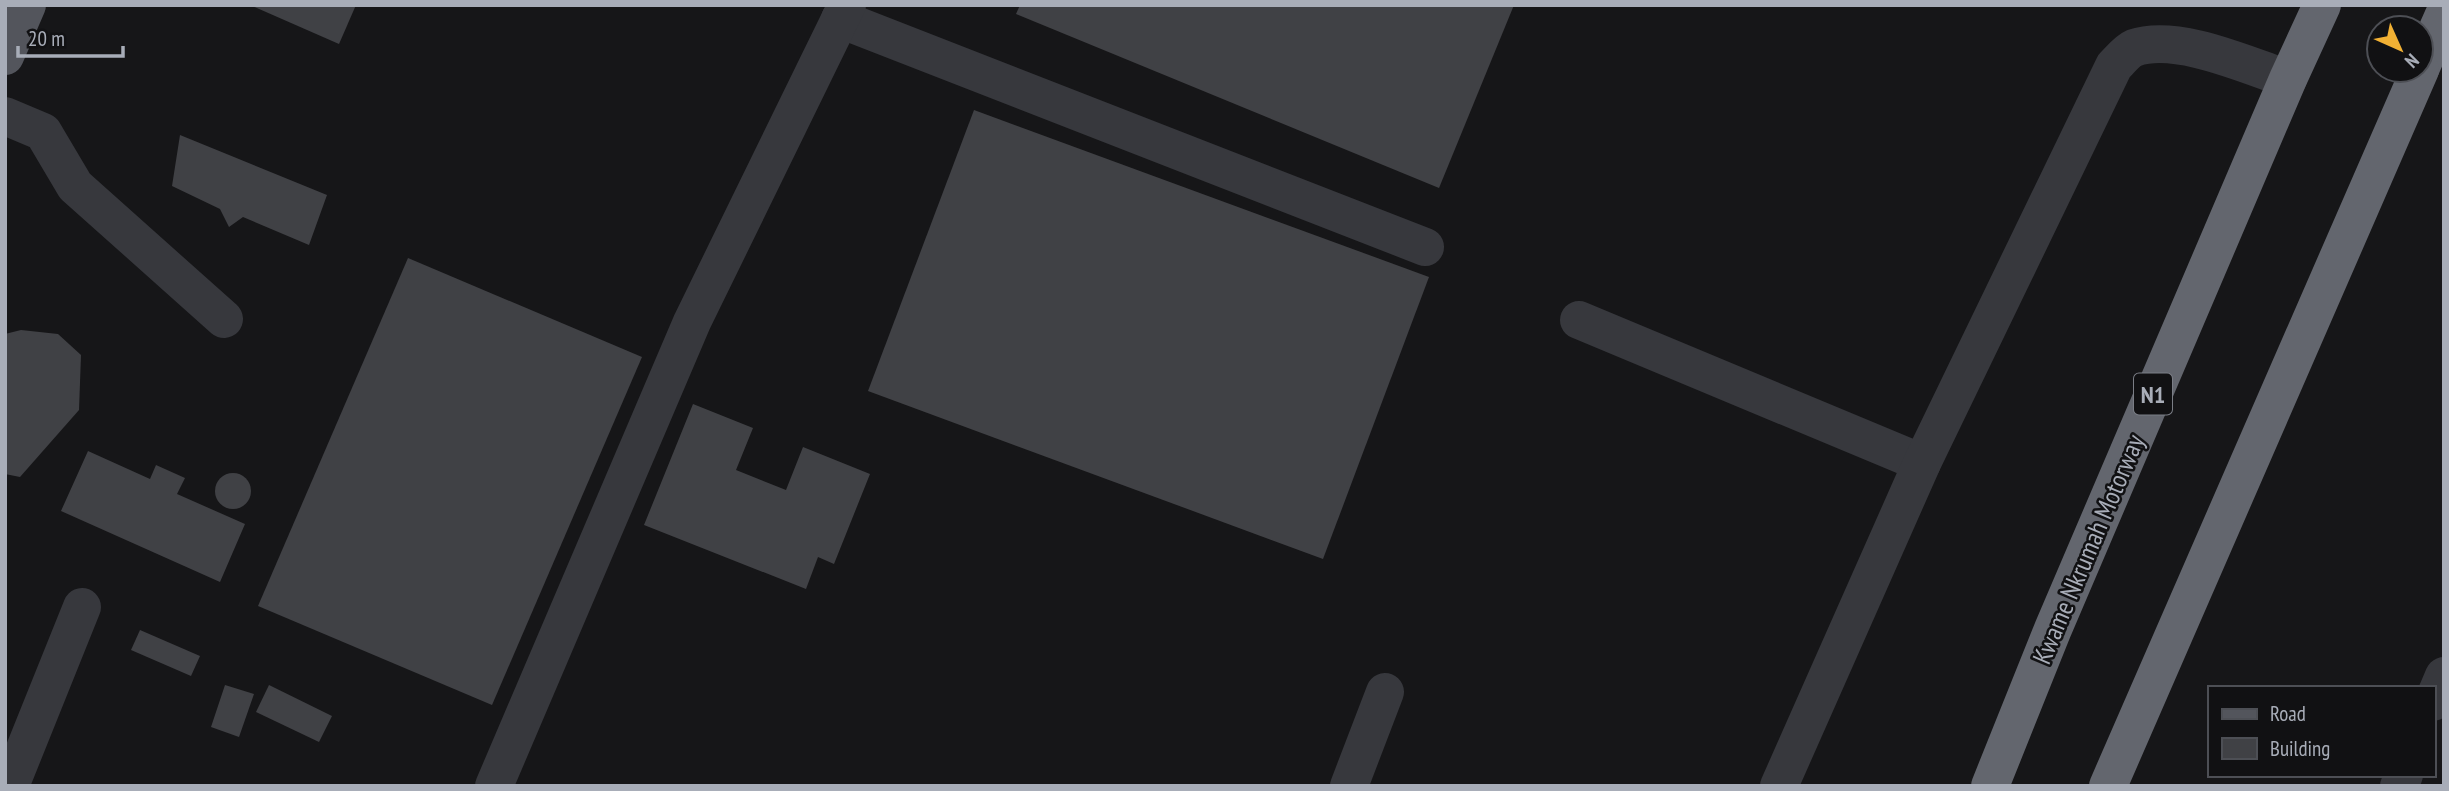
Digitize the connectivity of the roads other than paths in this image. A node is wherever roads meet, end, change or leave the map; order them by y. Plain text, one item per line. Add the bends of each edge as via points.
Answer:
1 (27, 5) edge
2 (2322, 5) edge
3 (843, 12) edge
4 (2444, 15) edge
5 (2435, 35) edge
6 (5, 56) edge
7 (2288, 79) junction
8 (2413, 84) edge
9 (5, 116) edge
10 (1424, 247) dead end
11 (224, 319) dead end
12 (1579, 320) dead end
13 (1922, 463) junction
14 (82, 607) dead end
15 (2444, 676) edge
16 (1385, 692) dead end
17 (2435, 697) edge
18 (10, 786) edge
19 (494, 786) edge
20 (1349, 786) edge
21 (1779, 786) edge
22 (1990, 786) edge
23 (2108, 786) edge

1 - 6 main road
2 - 7 highway, Kwame Nkrumah Motorway / N1
3 - 10 street
3 - 19 street via 692,322
4 - 5 highway
7 - 13 street via 2195,48 2153,44 2131,48 2114,66
7 - 22 highway, Kwame Nkrumah Motorway / N1
8 - 23 highway
9 - 11 street via 43,132 75,186
12 - 13 street
13 - 21 street
14 - 18 street
15 - 17 street
16 - 20 street

